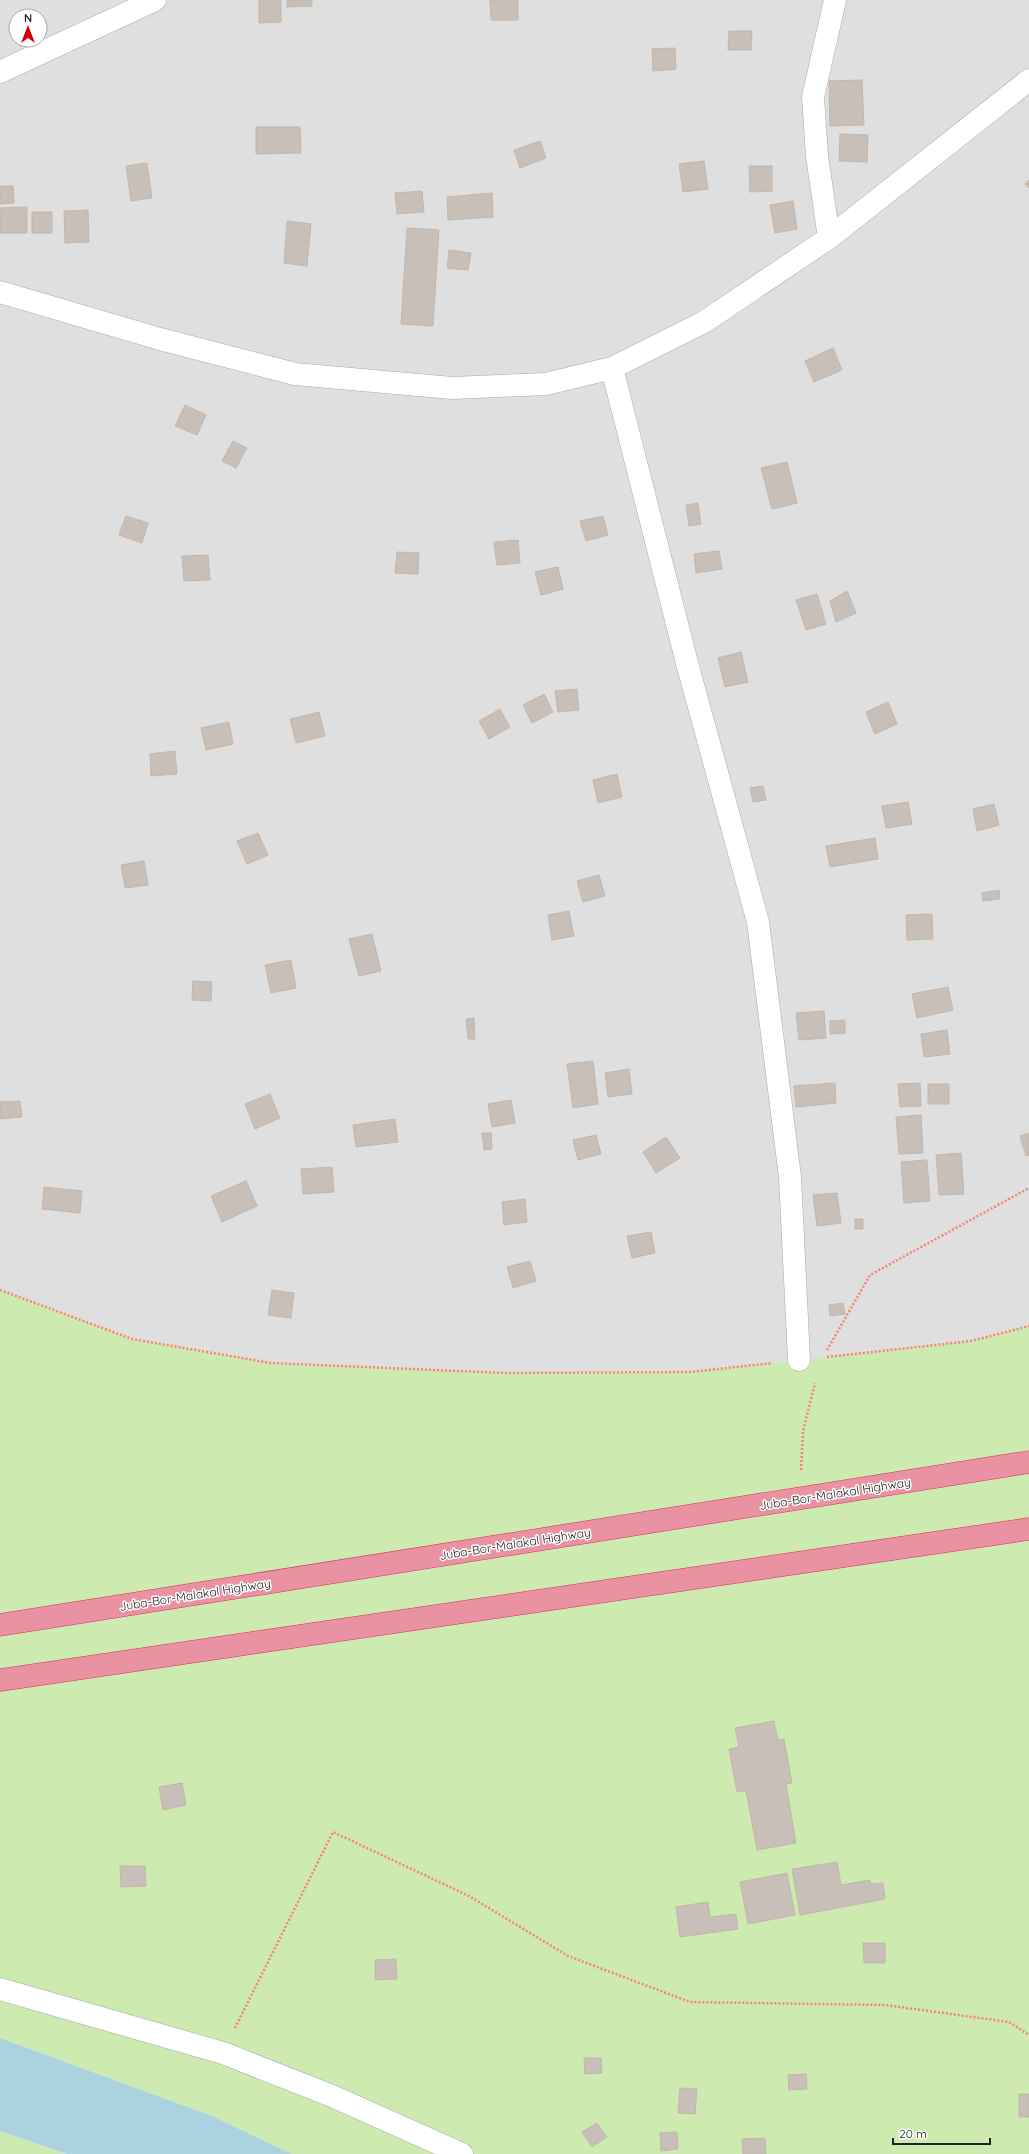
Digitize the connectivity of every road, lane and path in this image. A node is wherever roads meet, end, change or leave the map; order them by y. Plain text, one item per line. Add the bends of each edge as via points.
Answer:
1 (155, 0) edge
2 (835, 0) edge
3 (0, 72) edge
4 (1029, 80) edge
5 (829, 238) junction
6 (0, 292) edge
7 (612, 368) junction
8 (1029, 1188) edge
9 (0, 1290) edge
10 (1029, 1326) edge
11 (799, 1360) joint
12 (817, 1377) dead end
13 (1029, 1462) edge
14 (799, 1500) junction
15 (1029, 1530) edge
16 (0, 1625) edge
17 (0, 1680) edge
18 (0, 1989) edge
19 (1029, 2035) edge
20 (223, 2052) junction
21 (462, 2154) edge

1 - 3 street
2 - 5 street via 813,98
4 - 5 street
5 - 7 street via 704,322
6 - 7 street via 160,339 296,374 452,388 546,384
7 - 11 street via 689,671 758,922 790,1177
8 - 10 path via 870,1275 823,1358 971,1341
9 - 11 path via 132,1339 271,1363 506,1373 690,1372
12 - 14 path via 803,1431
13 - 14 highway, Juba-Bor-Malakal Highway
14 - 16 highway, Juba-Bor-Malakal Highway
15 - 17 highway
18 - 20 street
19 - 20 path via 1009,2022 884,2005 690,2002 568,1956 470,1896 333,1832
20 - 21 street via 332,2096

